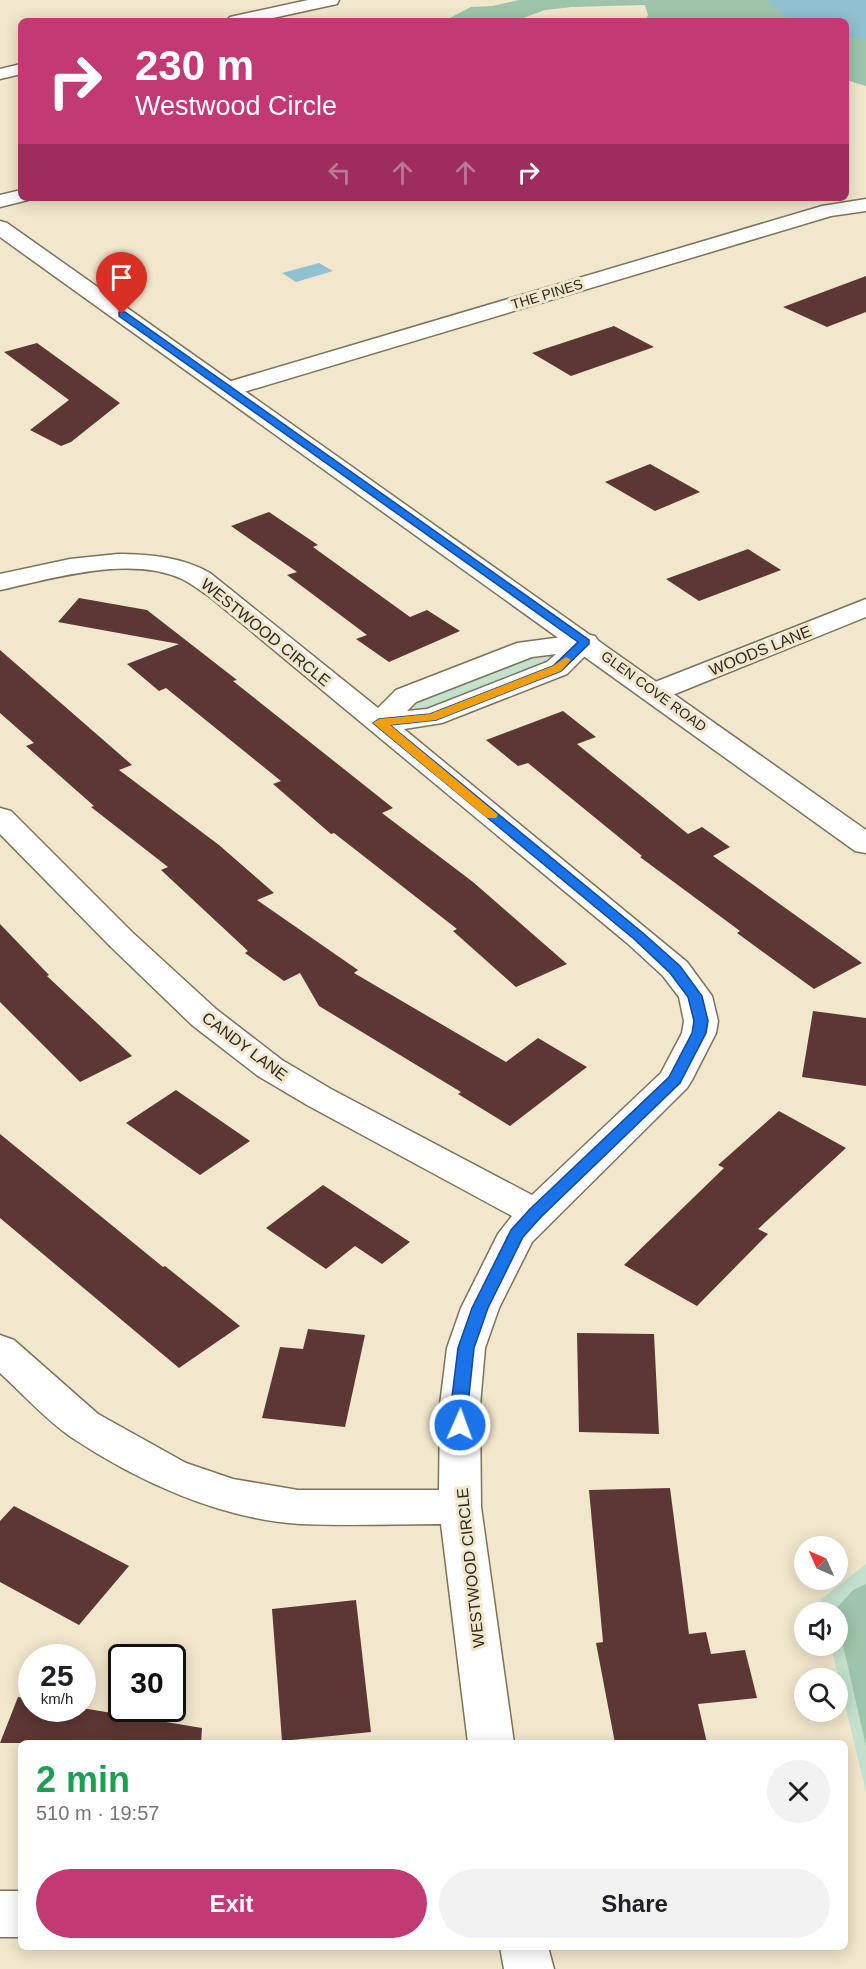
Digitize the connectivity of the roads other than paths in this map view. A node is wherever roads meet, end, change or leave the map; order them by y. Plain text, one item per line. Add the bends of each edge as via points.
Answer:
1 (331, 0) edge
2 (250, 18) edge
3 (18, 70) edge
4 (0, 74) edge
5 (18, 197) edge
6 (0, 201) edge
7 (866, 205) edge
8 (0, 227) edge
9 (229, 389) junction
10 (0, 582) edge
11 (866, 607) edge
12 (585, 642) junction
13 (655, 692) junction
14 (379, 723) junction
15 (0, 817) edge
16 (866, 844) edge
17 (536, 1213) junction
18 (0, 1350) edge
19 (460, 1507) junction
20 (491, 1740) edge
21 (0, 1914) edge
22 (18, 1914) edge
23 (525, 1950) edge
24 (529, 1969) edge

1 - 2 street
3 - 4 street
5 - 6 street
7 - 9 street, THE PINES via 829,210
8 - 9 street, GLEN COVE ROAD
9 - 12 street, GLEN COVE ROAD
10 - 14 street, WESTWOOD CIRCLE via 114,563 156,564 190,572 219,591
11 - 13 street, WOODS LANE
12 - 13 street, GLEN COVE ROAD
12 - 14 street via 527,649 406,696
13 - 16 street, GLEN COVE ROAD
14 - 17 street, WESTWOOD CIRCLE via 638,936 675,969 695,996 701,1021 699,1033 675,1080
15 - 17 street, CANDY LANE via 204,1017 270,1068
17 - 19 street, WESTWOOD CIRCLE via 517,1234 480,1308 466,1348 460,1405
18 - 19 street via 84,1425 171,1475 233,1496 298,1507
19 - 20 street, WESTWOOD CIRCLE
21 - 22 street
23 - 24 street

